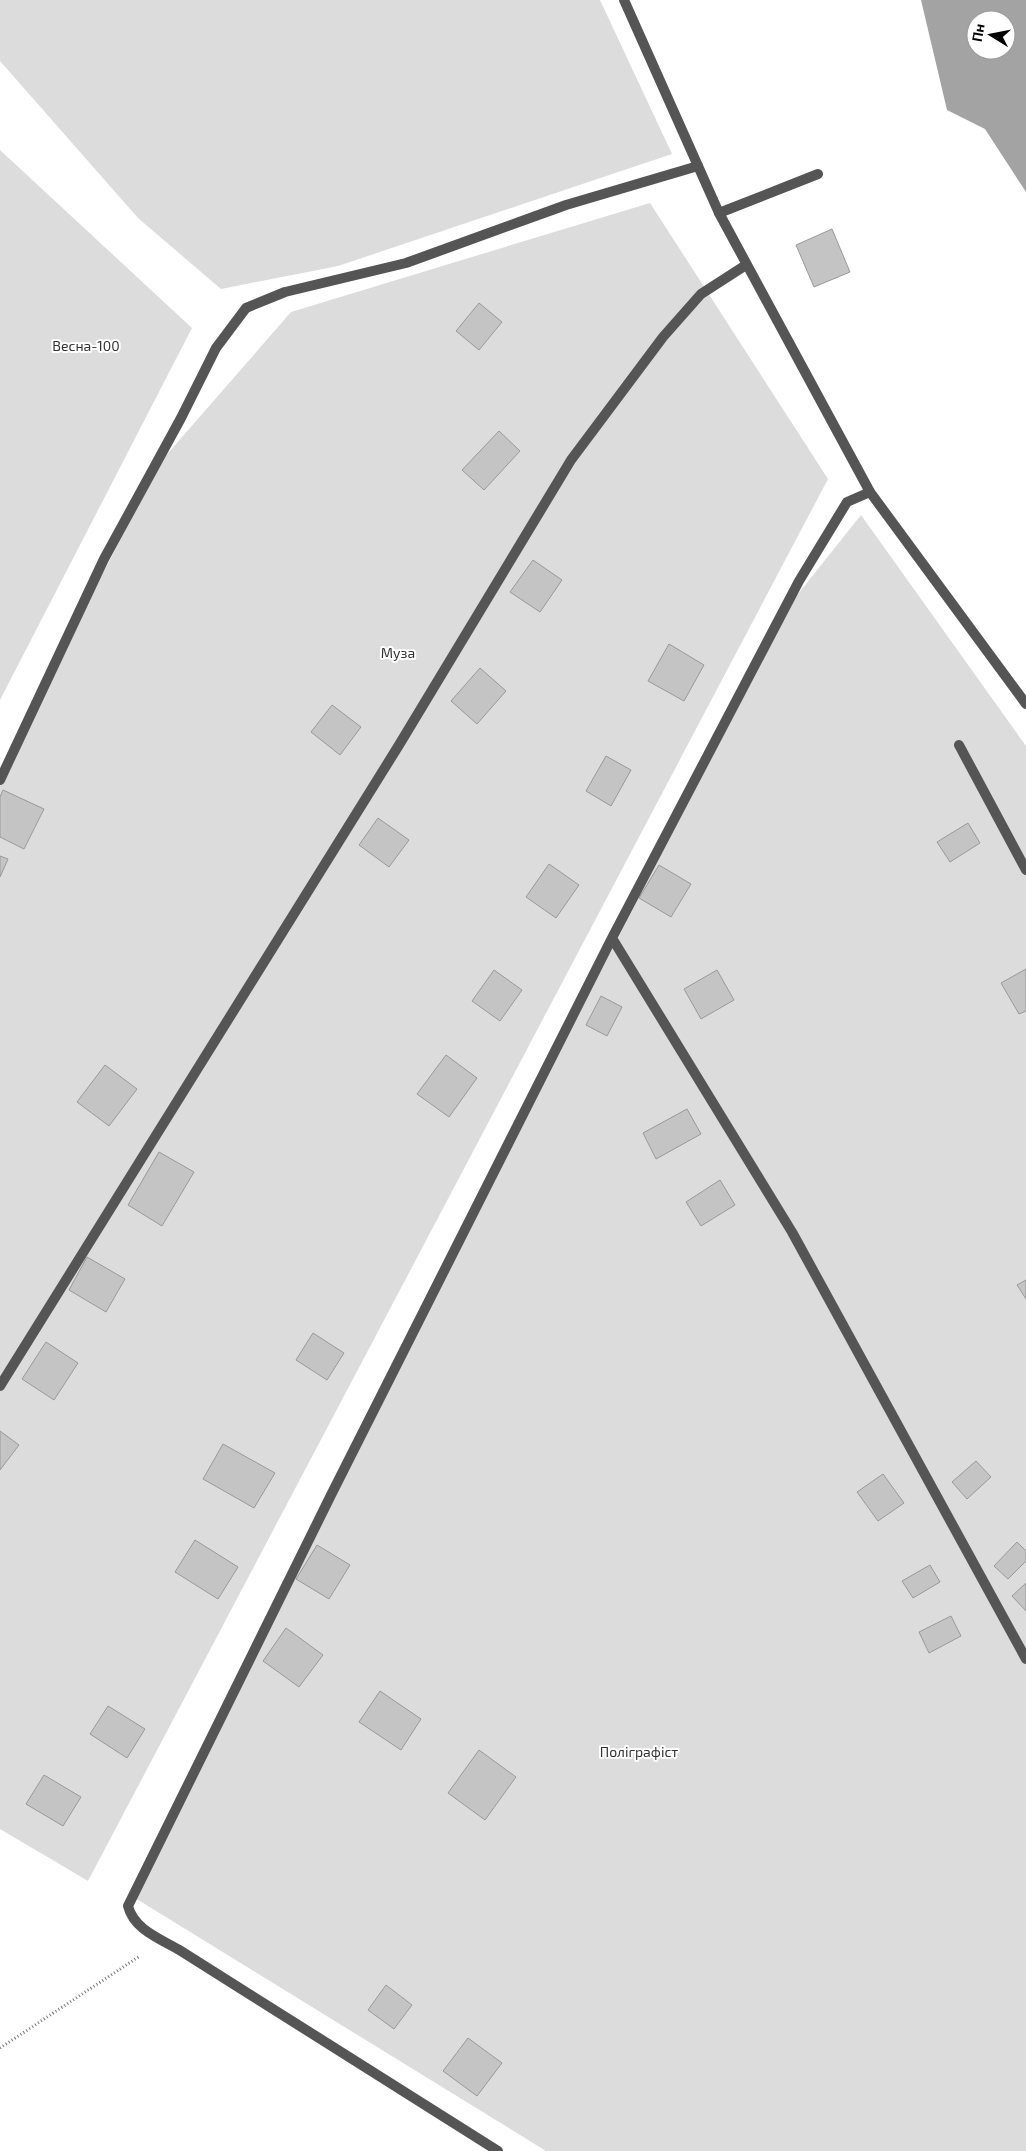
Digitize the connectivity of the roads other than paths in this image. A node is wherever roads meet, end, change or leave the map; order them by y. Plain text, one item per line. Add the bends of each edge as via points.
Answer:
1 (624, 0) edge
2 (698, 166) junction
3 (818, 174) dead end
4 (720, 213) junction
5 (746, 265) junction
6 (870, 492) junction
7 (1026, 704) edge
8 (959, 745) dead end
9 (0, 780) edge
10 (1026, 870) edge
11 (612, 938) junction
12 (0, 1386) edge
13 (1026, 1660) edge
14 (498, 2151) edge

1 - 2 street
2 - 4 street
2 - 9 street via 566,205 406,263 285,292 246,308 216,348 104,559
3 - 4 street
4 - 5 street
5 - 6 street
5 - 12 street via 702,294 669,330 571,460 399,744
6 - 7 street
6 - 11 street via 847,502 799,581
8 - 10 street
11 - 13 street via 792,1232
11 - 14 street via 331,1494 128,1906 140,1927

